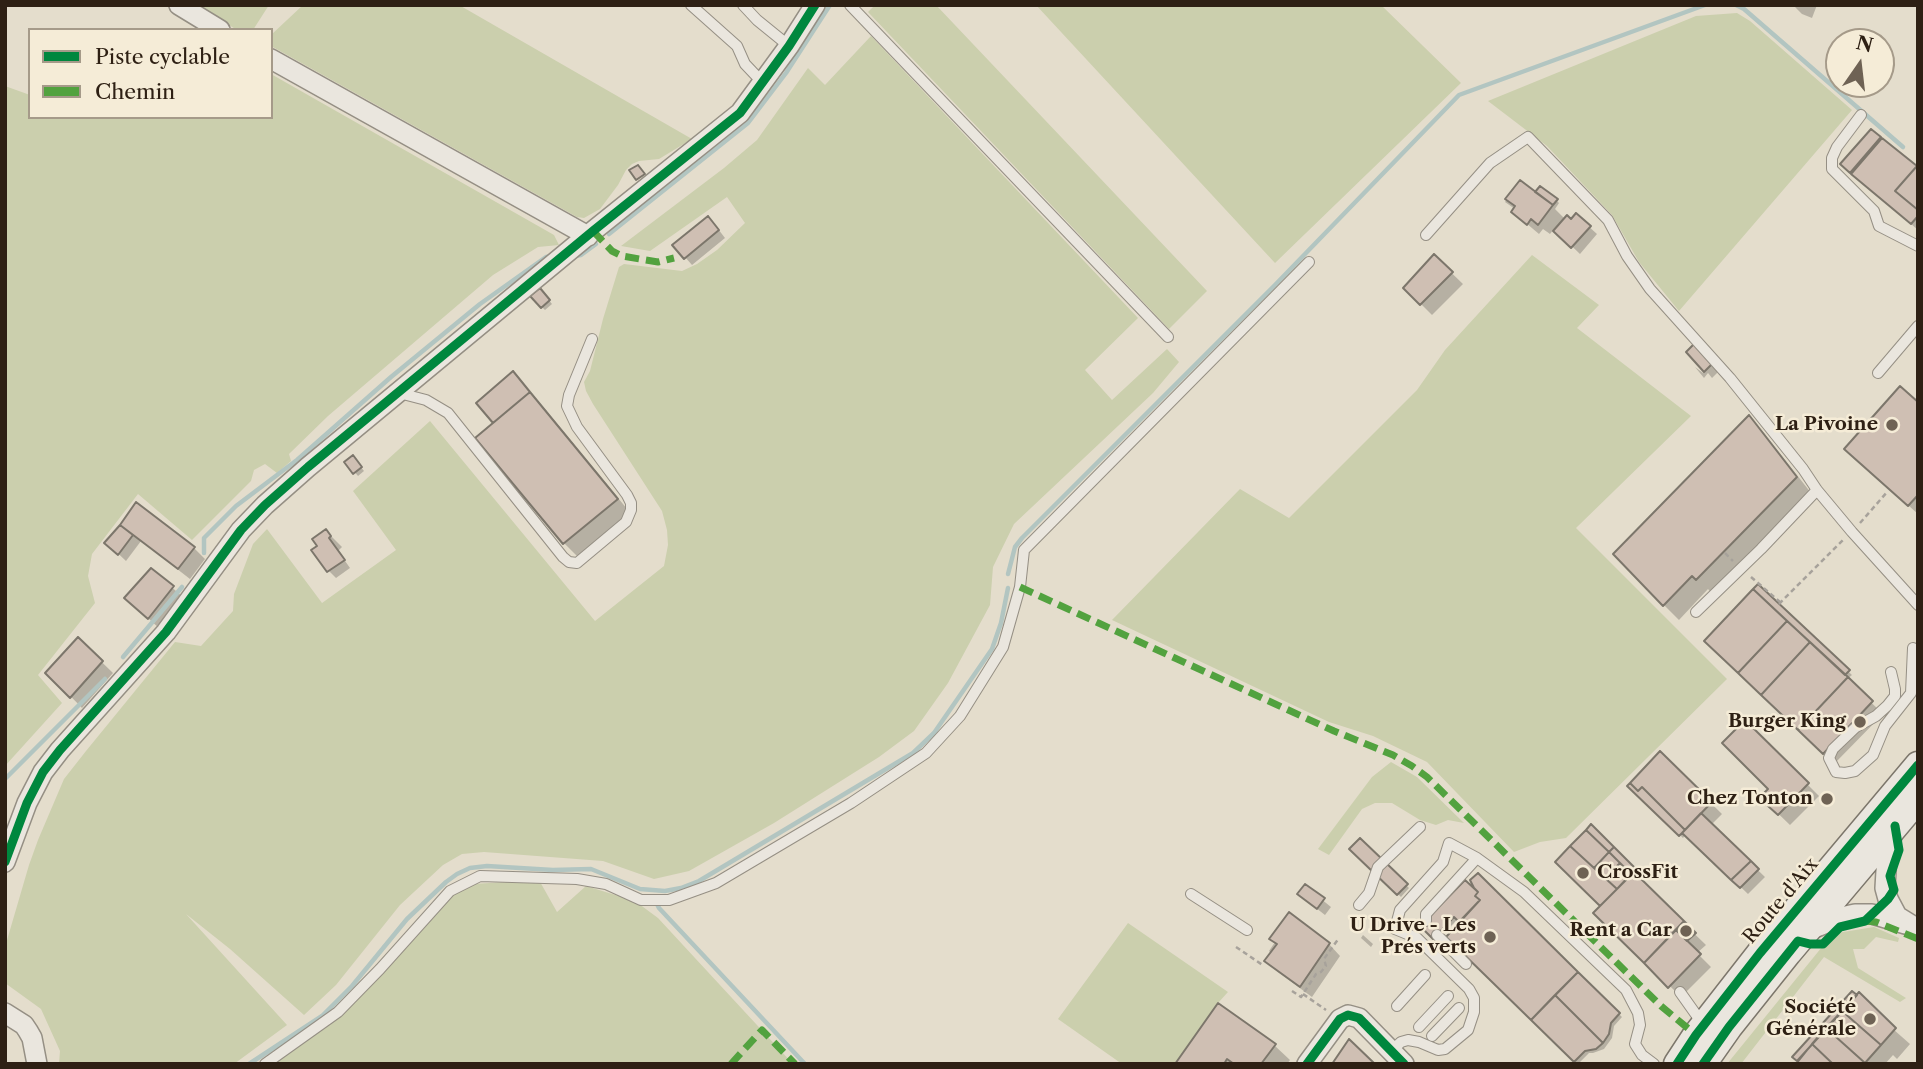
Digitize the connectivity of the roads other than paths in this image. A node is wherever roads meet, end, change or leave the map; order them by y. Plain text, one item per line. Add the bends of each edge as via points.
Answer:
1 (179, 5) edge
2 (691, 5) edge
3 (743, 5) edge
4 (815, 5) edge
5 (850, 5) edge
6 (217, 28) edge
7 (789, 46) junction
8 (273, 60) edge
9 (763, 83) junction
10 (1861, 115) dead end
11 (1426, 235) dead end
12 (588, 236) junction
13 (1918, 246) edge
14 (1309, 262) dead end
15 (1918, 327) edge
16 (1168, 337) dead end
17 (592, 339) dead end
18 (1878, 373) dead end
19 (398, 392) junction
20 (1817, 490) junction
21 (1918, 605) edge
22 (1696, 612) dead end
23 (1913, 649) dead end
24 (1891, 672) dead end
25 (1918, 765) edge
26 (1918, 799) edge
27 (1910, 817) edge
28 (1420, 827) dead end
29 (1887, 854) junction
30 (1477, 858) junction
31 (5, 862) edge
32 (1191, 894) dead end
33 (1359, 905) dead end
34 (1426, 921) dead end
35 (1915, 927) edge
36 (1817, 928) junction
37 (1247, 930) dead end
38 (1437, 935) dead end
39 (1465, 964) dead end
40 (1425, 975) dead end
41 (1680, 992) dead end
42 (1448, 996) dead end
43 (1397, 1006) dead end
44 (1459, 1008) dead end
45 (5, 1013) edge
46 (1704, 1026) junction
47 (1419, 1027) dead end
48 (5, 1028) edge
49 (1433, 1036) dead end
50 (1398, 1057) edge
51 (37, 1061) edge
52 (1703, 1063) edge
53 (265, 1064) edge
54 (1307, 1064) edge
55 (1654, 1064) edge
56 (1677, 1064) edge

1 - 6 street
2 - 9 lane via 737,46 745,64
3 - 7 lane
4 - 7 street
5 - 16 lane
7 - 9 street
8 - 12 street
9 - 12 street via 740,113
10 - 13 lane via 1837,147 1832,169 1874,211 1879,226
11 - 20 lane via 1490,163 1528,137 1608,220 1650,289 1730,378
12 - 19 street
14 - 53 lane via 1024,550 1020,587 1003,647 960,716 926,753 716,883 670,900 641,900 606,884 577,879 480,876 450,891 338,1012
15 - 18 lane
17 - 19 lane via 567,406 627,495 631,510 626,522 578,563 563,557 448,414 426,400
19 - 31 street via 241,530 166,632 43,772
20 - 21 lane
20 - 22 lane
23 - 24 lane via 1910,694 1885,726 1873,755 1855,771 1836,772 1829,758 1833,749 1895,696
25 - 46 main road, Route d'Aix
26 - 27 main road, Route d'Aix
27 - 29 street
27 - 36 main road, Route d'Aix
28 - 33 lane via 1378,867 1369,893
29 - 35 street via 1888,899 1898,916
29 - 36 lane
30 - 34 lane via 1426,914
30 - 50 lane via 1449,843 1443,862 1399,910 1395,929 1417,938 1469,989 1474,1012 1468,1030 1438,1051 1419,1042 1401,1042
30 - 55 lane via 1524,892 1626,990 1638,1013 1635,1044
32 - 37 lane
35 - 36 street via 1872,914 1855,914
36 - 52 main road, Route d'Aix
38 - 39 lane
40 - 43 lane
41 - 46 lane
42 - 47 lane
44 - 49 lane
45 - 51 street via 28,1031
46 - 56 main road, Route d'Aix
48 - 51 street via 18,1034
50 - 54 street via 1359,1018 1348,1015 1340,1019

